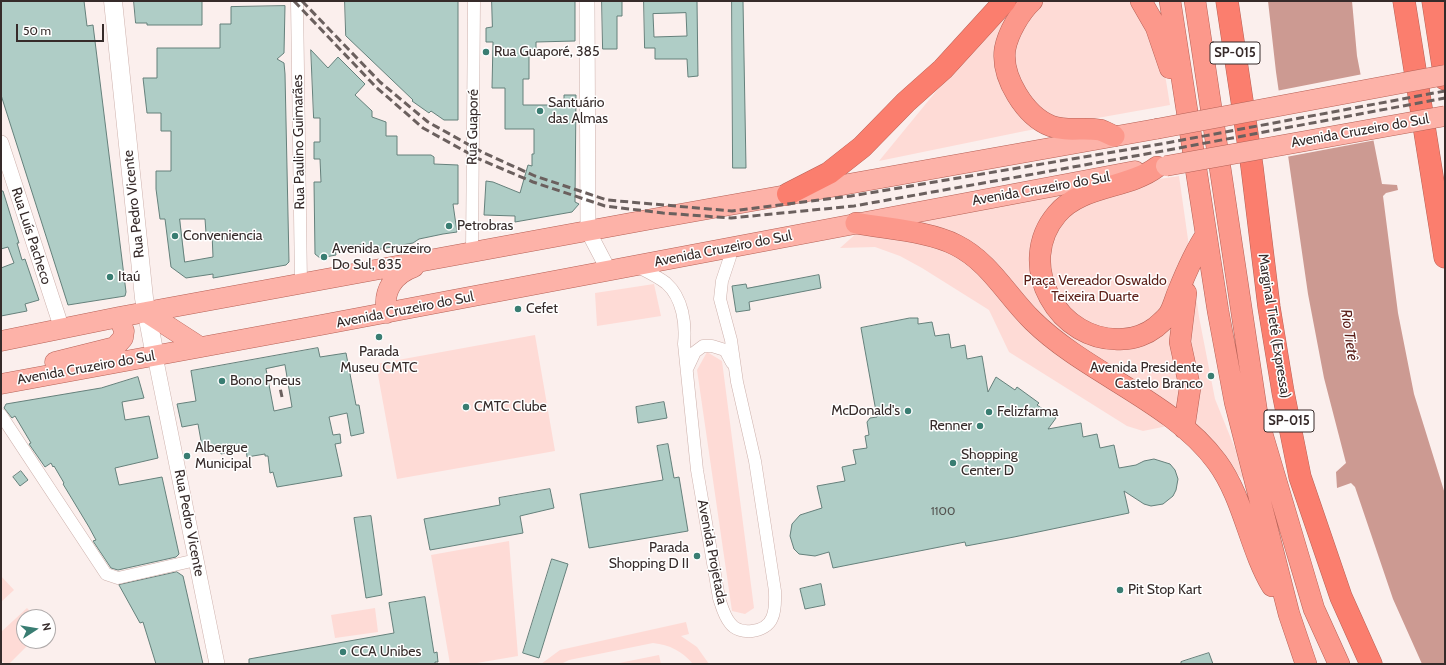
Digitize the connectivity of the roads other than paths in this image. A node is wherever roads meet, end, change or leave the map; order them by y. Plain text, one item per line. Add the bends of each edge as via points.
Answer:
1 (113, 1) edge
2 (297, 1) edge
3 (474, 1) edge
4 (587, 1) edge
5 (1005, 1) edge
6 (1032, 1) edge
7 (1141, 1) edge
8 (1170, 1) edge
9 (1195, 1) edge
10 (1219, 1) edge
11 (1227, 1) edge
12 (1404, 1) edge
13 (1433, 1) edge
14 (979, 9) edge
15 (1230, 22) junction
16 (1445, 75) edge
17 (1445, 79) edge
18 (1183, 93) junction
19 (906, 102) junction
20 (1445, 116) edge
21 (1114, 136) junction
22 (1, 143) edge
23 (1161, 167) junction
24 (788, 194) junction
25 (856, 223) junction
26 (588, 231) junction
27 (1206, 235) junction
28 (731, 247) junction
29 (472, 253) junction
30 (1445, 257) edge
31 (423, 262) junction
32 (636, 266) junction
33 (609, 271) junction
34 (1187, 271) junction
35 (301, 284) junction
36 (146, 312) junction
37 (387, 313) junction
38 (119, 317) junction
39 (62, 329) junction
40 (1, 341) edge
41 (200, 347) junction
42 (155, 356) junction
43 (734, 365) junction
44 (686, 370) junction
45 (39, 377) junction
46 (1, 384) edge
47 (1, 414) edge
48 (1184, 428) junction
49 (196, 560) junction
50 (1314, 609) junction
51 (1289, 614) junction
52 (217, 664) edge
53 (1306, 664) edge
54 (1323, 664) edge
55 (1339, 664) edge
56 (1371, 664) edge

1 - 36 main road, Rua Pedro Vicente
2 - 35 street, Rua Paulino Guimarães
3 - 29 street, Rua Guaporé
4 - 26 street
5 - 19 highway via 943,69
6 - 21 highway via 1014,25 1005,49 1007,73 1016,94 1038,120 1052,126 1073,130 1100,130
7 - 18 highway via 1156,27 1177,86
8 - 18 highway
9 - 50 highway via 1258,420
10 - 15 highway
11 - 15 highway, SP-015
12 - 30 highway
13 - 17 highway
14 - 19 highway
15 - 56 highway, Marginal Tietê (Expressa) / SP-015 via 1252,167 1270,315 1300,477 1340,597
16 - 21 main road, bridge
18 - 27 highway
19 - 24 highway via 851,156 829,173
20 - 23 main road, Avenida Cruzeiro do Sul, bridge
21 - 24 main road
22 - 39 street, Rua Luís Pacheco
23 - 25 main road, Avenida Cruzeiro do Sul
23 - 34 highway via 1147,175 1075,200 1058,213 1046,230 1043,243 1043,286 1057,310 1080,330 1112,340 1133,339 1154,328 1169,314
24 - 26 main road
25 - 28 main road, Avenida Cruzeiro do Sul
25 - 48 highway via 942,240 968,252 994,275 1034,322 1066,349
26 - 29 main road
26 - 33 street
27 - 34 highway via 1195,251
27 - 51 highway via 1235,402
28 - 32 main road, Avenida Cruzeiro do Sul
28 - 43 street, Avenida Projetada via 720,299 731,340
29 - 31 main road
31 - 35 main road
31 - 37 main road via 398,275 392,282 386,295
32 - 33 main road, Avenida Cruzeiro do Sul
32 - 44 street, Avenida Projetada via 666,283 676,294 685,328
33 - 37 main road, Avenida Cruzeiro do Sul
34 - 48 highway via 1188,283 1180,342 1190,388
35 - 36 main road
36 - 38 main road
36 - 41 main road
36 - 42 main road, Rua Pedro Vicente
37 - 41 main road, Avenida Cruzeiro do Sul
38 - 39 main road
38 - 45 main road via 124,331 123,338 116,347 52,362
39 - 40 main road
41 - 42 main road, Avenida Cruzeiro do Sul
42 - 45 main road, Avenida Cruzeiro do Sul
42 - 49 street, Rua Pedro Vicente
43 - 44 street via 725,350 703,346 695,352
43 - 44 street, Avenida Projetada via 755,461 775,591 772,620 759,629 748,631 738,631 730,625 719,598 697,470
45 - 46 main road, Avenida Cruzeiro do Sul
47 - 49 street via 106,574 118,578
48 - 51 highway via 1217,463 1232,488 1266,577
49 - 52 street, Rua Pedro Vicente
50 - 54 highway via 1317,651
50 - 55 highway
51 - 53 highway

